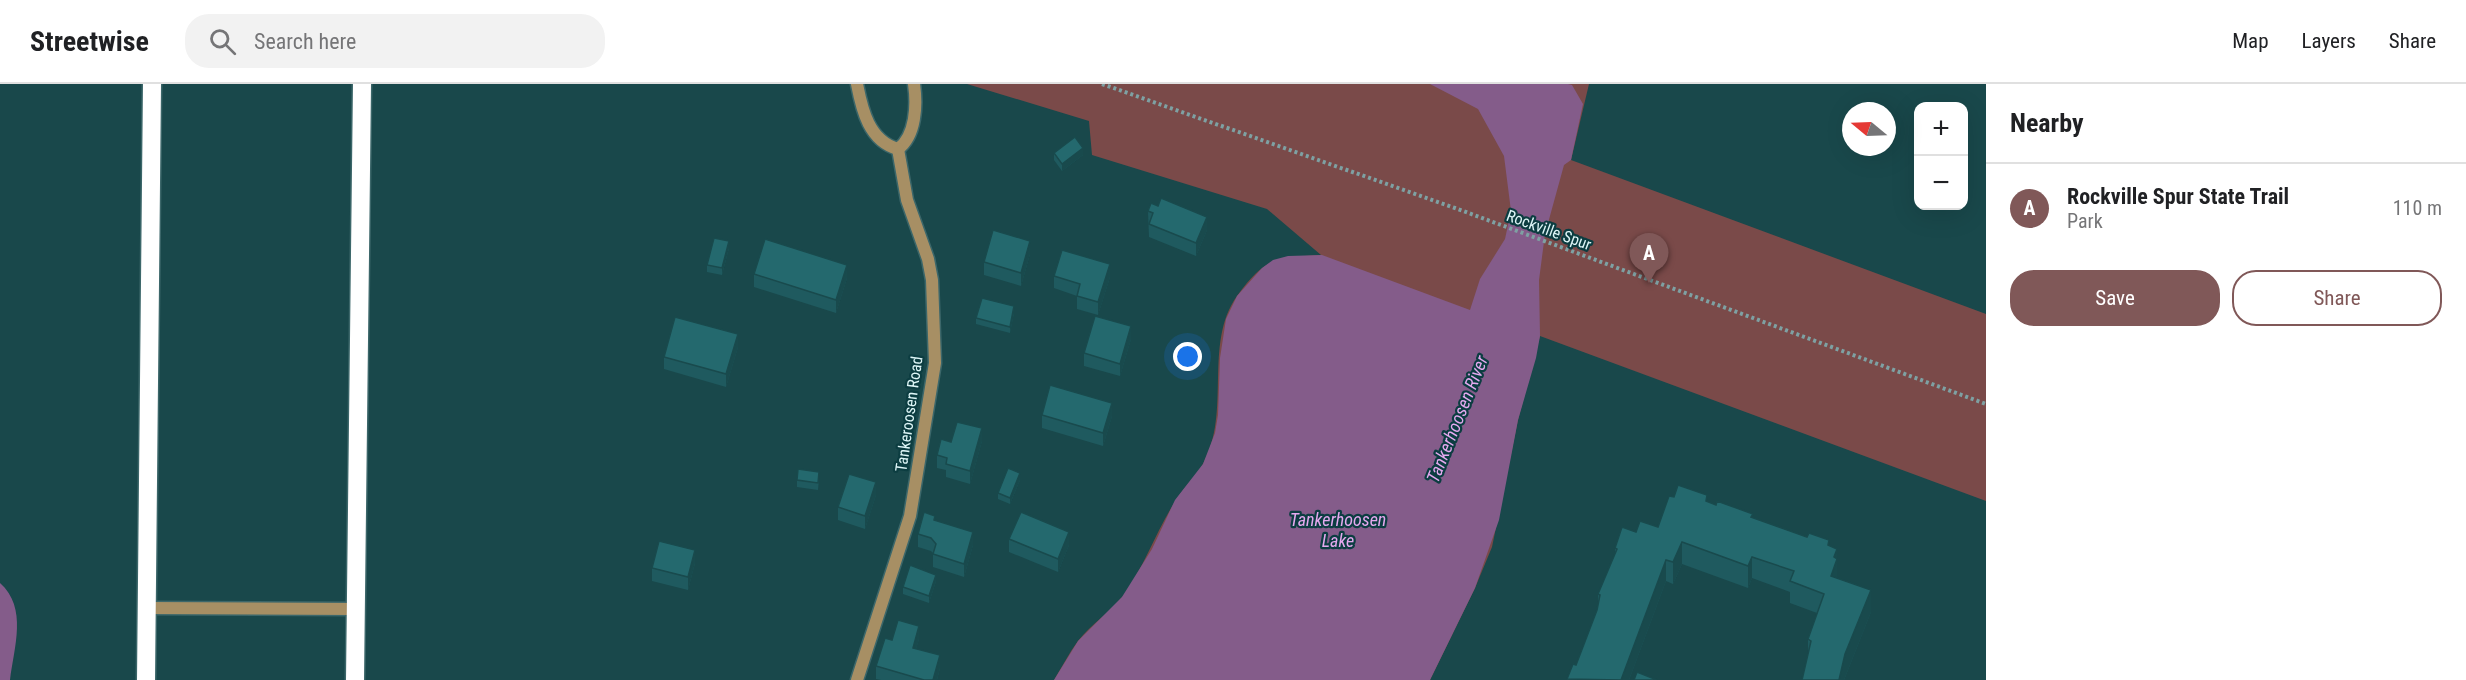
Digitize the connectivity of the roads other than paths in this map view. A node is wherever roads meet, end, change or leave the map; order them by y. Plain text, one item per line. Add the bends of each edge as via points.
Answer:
1 (152, 84) edge
2 (362, 84) edge
3 (857, 84) edge
4 (914, 84) edge
5 (898, 149) junction
6 (147, 608) junction
7 (356, 609) junction
8 (146, 680) edge
9 (355, 680) edge
10 (857, 680) edge

1 - 6 highway
2 - 7 highway
3 - 5 street via 871,128 879,139
4 - 5 street via 912,128 906,143
5 - 10 street, Tankeroosen Road via 907,200 932,280 935,363 910,516
6 - 7 street
6 - 8 highway
7 - 9 highway

